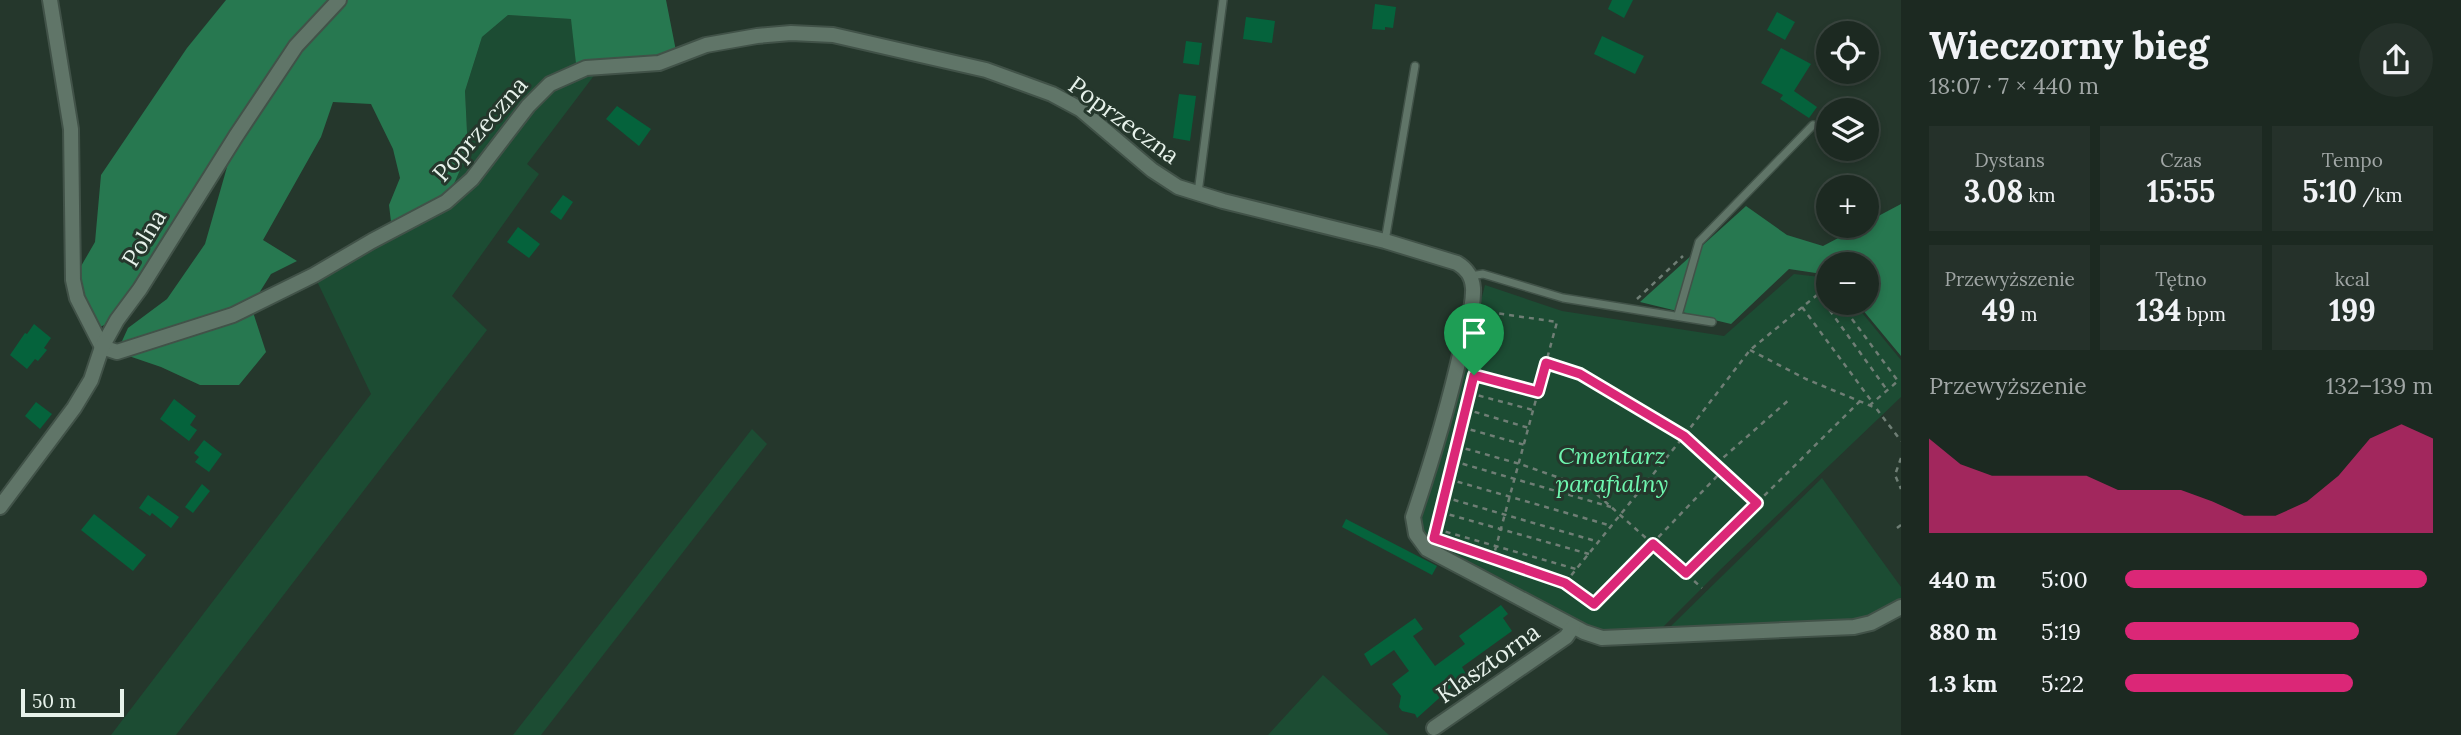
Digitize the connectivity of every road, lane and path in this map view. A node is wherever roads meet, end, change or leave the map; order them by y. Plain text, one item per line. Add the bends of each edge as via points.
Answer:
1 (50, 0) edge
2 (339, 0) edge
3 (1223, 0) edge
4 (1415, 66) dead end
5 (1813, 125) dead end
6 (1198, 193) junction
7 (1385, 241) junction
8 (1699, 242) junction
9 (1471, 276) junction
10 (1816, 296) edge
11 (1629, 307) junction
12 (1802, 307) junction
13 (1678, 315) junction
14 (1833, 315) edge
15 (1849, 315) edge
16 (1712, 322) dead end
17 (102, 347) junction
18 (1749, 350) junction
19 (1546, 363) junction
20 (1474, 375) junction
21 (1887, 390) junction
22 (1538, 392) junction
23 (1469, 393) junction
24 (1791, 398) dead end
25 (1860, 401) junction
26 (1872, 404) junction
27 (1465, 409) junction
28 (1534, 410) junction
29 (1461, 427) junction
30 (1529, 428) junction
31 (1684, 436) junction
32 (1901, 441) edge
33 (1525, 445) junction
34 (1456, 446) junction
35 (1901, 458) edge
36 (1452, 461) junction
37 (1520, 464) junction
38 (1716, 464) junction
39 (1723, 470) junction
40 (1516, 478) junction
41 (1448, 479) junction
42 (1901, 489) edge
43 (1511, 495) junction
44 (1444, 496) junction
45 (1757, 503) junction
46 (0, 507) edge
47 (1612, 507) junction
48 (1440, 512) junction
49 (1505, 513) junction
50 (1621, 515) junction
51 (1901, 525) edge
52 (1612, 526) junction
53 (1436, 528) junction
54 (1897, 528) dead end
55 (1501, 530) junction
56 (1434, 538) dead end
57 (1599, 541) junction
58 (1445, 542) dead end
59 (1653, 544) junction
60 (1496, 545) junction
61 (1588, 554) junction
62 (1493, 558) junction
63 (1576, 569) junction
64 (1686, 573) junction
65 (1565, 583) junction
66 (1702, 588) dead end
67 (1901, 607) edge
68 (1573, 627) junction
69 (1430, 732) edge

1 - 17 street via 71,130 73,280
2 - 17 street, Polna via 289,57
3 - 6 lane
4 - 7 lane
5 - 8 lane
6 - 7 street, Poprzeczna
6 - 17 street, Poprzeczna via 1178,187 1152,170 1080,109 986,70 833,35 757,36 706,45 659,63 586,68 550,84 527,106 472,179 446,202 233,315 117,352
7 - 9 street, Poprzeczna via 1457,263
8 - 11 path
8 - 13 lane
9 - 11 lane via 1483,274 1563,298
9 - 68 street via 1472,309 1450,400 1413,517 1414,529 1427,549
10 - 12 path
11 - 13 lane
12 - 18 path
12 - 26 path
13 - 16 lane
14 - 21 path
15 - 21 path via 1898,381
17 - 46 street, Polna via 91,380 74,408
18 - 25 path
18 - 31 path
19 - 20 path via 1557,323 1489,312
19 - 22 path
19 - 31 path via 1580,374
20 - 22 path
20 - 23 path
21 - 26 path
22 - 28 path
23 - 27 path
23 - 28 path
24 - 38 path
25 - 26 path
25 - 45 path
26 - 32 path
27 - 29 path
27 - 30 path
28 - 30 path
29 - 33 path
29 - 34 path
30 - 33 path
31 - 38 path
31 - 50 path
33 - 37 path
34 - 36 path
34 - 37 path
35 - 42 path via 1895,475
36 - 40 path
36 - 41 path
37 - 40 path
37 - 47 path via 1591,489
38 - 39 path
39 - 45 path
39 - 59 path
40 - 43 path
40 - 47 path
41 - 43 path
41 - 44 path
43 - 49 path
43 - 52 path
44 - 48 path
44 - 49 path
45 - 64 path
47 - 50 path
48 - 53 path
48 - 55 path
49 - 55 path
49 - 57 path
50 - 52 path
50 - 59 path
51 - 54 path
52 - 57 path
53 - 56 path
53 - 60 path
55 - 60 path
55 - 61 path
57 - 61 path
58 - 62 path
59 - 64 path
59 - 65 path via 1594,604
60 - 62 path
60 - 63 path
61 - 63 path
62 - 65 path
63 - 65 path
64 - 66 path
67 - 68 street via 1854,627 1602,638
68 - 69 street, Klasztorna via 1566,637

